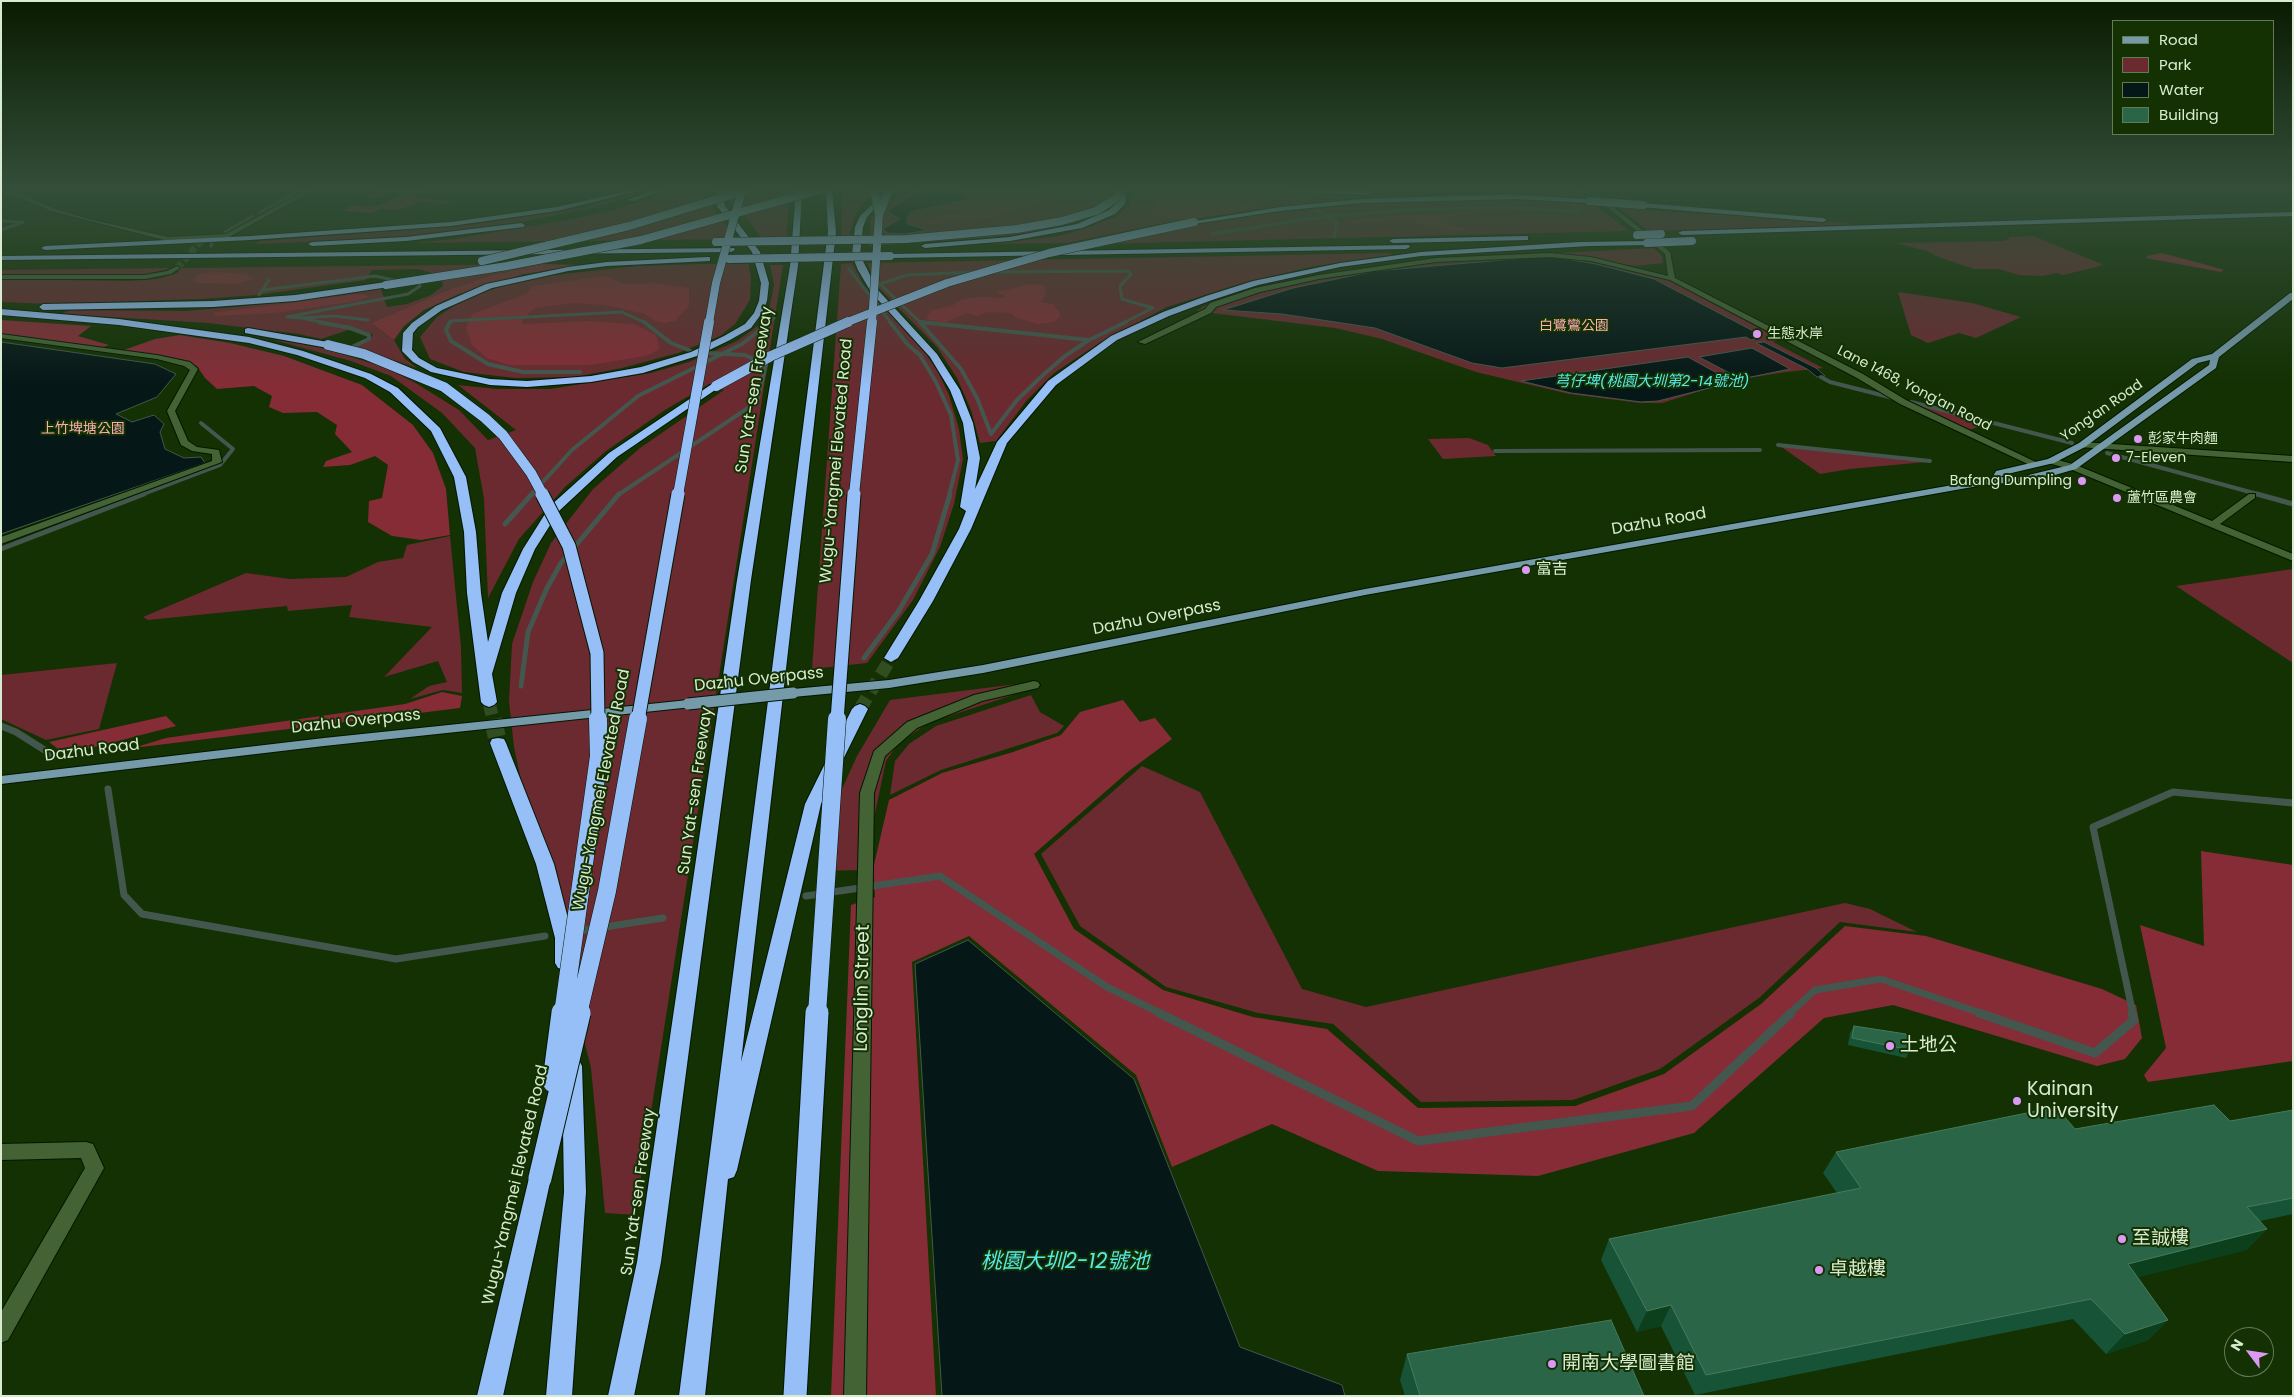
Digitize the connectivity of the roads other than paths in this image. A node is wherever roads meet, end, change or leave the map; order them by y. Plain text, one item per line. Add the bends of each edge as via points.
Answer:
1 (506, 255) edge
2 (513, 255) edge
3 (565, 255) edge
4 (724, 255) edge
5 (725, 255) edge
6 (757, 255) edge
7 (795, 255) edge
8 (829, 255) edge
9 (856, 255) edge
10 (876, 255) edge
11 (1042, 255) edge
12 (1412, 255) edge
13 (1668, 255) edge
14 (1, 258) edge
15 (707, 259) junction
16 (1, 266) edge
17 (177, 268) tunnel mouth
18 (1, 277) edge
19 (1672, 279) junction
20 (383, 282) junction
21 (2293, 295) edge
22 (1, 305) edge
23 (1, 312) edge
24 (119, 322) junction
25 (1, 336) edge
26 (1142, 342) dead end
27 (2215, 356) junction
28 (2082, 446) junction
29 (2097, 447) junction
30 (2293, 459) edge
31 (2051, 462) junction
32 (2035, 464) junction
33 (2073, 467) junction
34 (1997, 476) junction
35 (2252, 496) dead end
36 (2213, 525) junction
37 (1, 542) edge
38 (952, 551) junction
39 (2293, 558) edge
40 (1329, 599) joint
41 (890, 658) tunnel mouth
42 (484, 679) junction
43 (1034, 684) dead end
44 (489, 702) tunnel mouth
45 (860, 709) tunnel mouth
46 (498, 743) tunnel mouth
47 (186, 758) joint
48 (1, 780) edge
49 (1, 1152) edge
50 (540, 1178) junction
51 (708, 1242) junction
52 (1, 1333) edge
53 (490, 1396) edge
54 (559, 1396) edge
55 (621, 1396) edge
56 (692, 1396) edge
57 (795, 1396) edge
58 (855, 1396) edge

1 - 20 highway, bridge
2 - 14 highway
3 - 20 highway, bridge via 516,265
4 - 50 highway, Wugu-Yangmei Elevated Road, bridge via 716,283 607,891
5 - 15 highway
6 - 15 highway via 765,283 763,301 748,326 694,354 643,370 591,380 527,384 490,382 443,373 416,360 407,351 408,333 421,320 462,296 489,286 568,268
7 - 55 highway, Sun Yat-sen Freeway via 744,580 650,1262
8 - 51 highway
9 - 38 highway via 874,290 934,356 955,390 968,423 974,458 968,498
10 - 57 highway, Wugu-Yangmei Elevated Road, bridge via 852,513
11 - 42 highway, bridge via 947,283 771,356 670,414 613,455 554,509 529,549 509,592
12 - 38 highway via 1340,265 1256,283 1166,314 1114,338 1052,382 1002,442
13 - 19 street
15 - 16 highway
17 - 18 street via 169,274 145,277
19 - 26 street, Lane 1468, Yong'an Road via 1591,259 1564,256 1436,260 1346,272 1258,290 1213,305 1208,311
19 - 32 street, Lane 1468, Yong'an Road via 1860,376 1903,402
20 - 22 highway via 251,302 123,307
21 - 27 main road, Yong'an Road
23 - 24 highway
24 - 42 highway via 232,337 300,352 368,376 394,390 436,430 460,477 470,532
24 - 50 highway, bridge via 252,331 328,344 395,364 444,387 503,436 531,472 569,546 597,653 599,756
25 - 37 street via 187,364 194,369 171,411 184,443 195,449 216,452 217,462
27 - 28 main road, Yong'an Road via 2195,361
27 - 29 main road, Yong'an Road via 2213,366
28 - 29 street
28 - 31 main road, Yong'an Road
29 - 30 street
29 - 33 main road, Dazhu Road
31 - 32 main road, Yong'an Road
31 - 33 street
32 - 34 main road, Yong'an Road
33 - 34 main road, Dazhu Road via 2016,481
33 - 36 street
34 - 40 main road, Dazhu Road
35 - 36 street
36 - 39 street
38 - 41 highway
40 - 47 main road, Dazhu Overpass, bridge via 983,669 889,684
42 - 44 highway
43 - 58 street, Longlin Street via 978,698 912,725 879,754 867,793
45 - 51 highway via 813,804
46 - 54 highway via 545,864 564,938 574,1087 575,1192
47 - 48 main road, Dazhu Road
49 - 52 street via 86,1150 95,1168
50 - 53 highway, Wugu-Yangmei Elevated Road
51 - 56 highway

